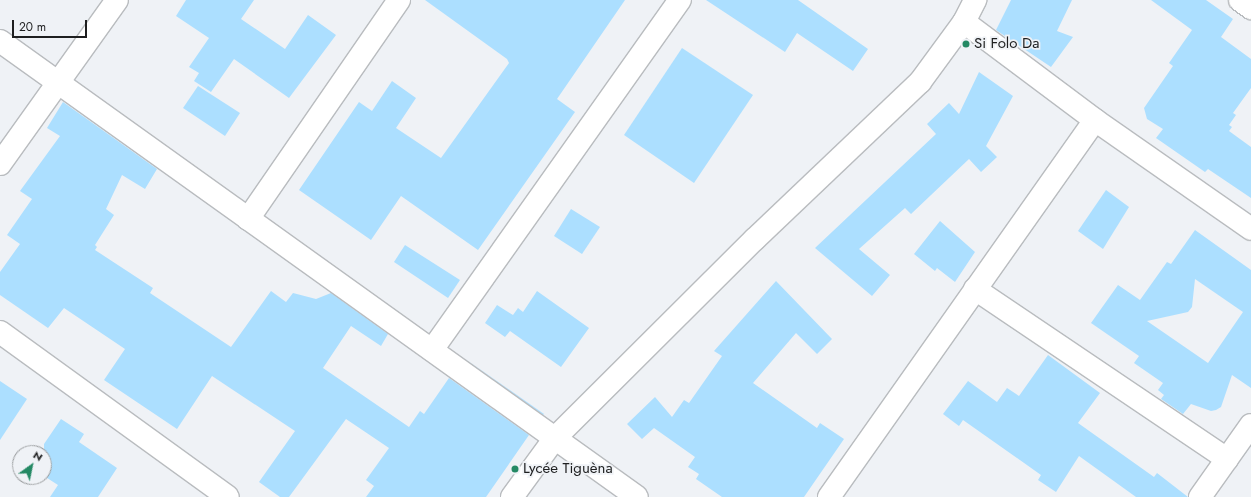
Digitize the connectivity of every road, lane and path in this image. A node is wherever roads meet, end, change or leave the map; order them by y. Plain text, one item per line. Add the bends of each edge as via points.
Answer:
1 (117, 0) edge
2 (399, 0) edge
3 (680, 0) edge
4 (975, 0) edge
5 (1240, 0) edge
6 (1251, 8) edge
7 (964, 22) junction
8 (0, 41) edge
9 (58, 83) junction
10 (1095, 120) junction
11 (0, 164) edge
12 (248, 219) junction
13 (1251, 229) edge
14 (975, 289) junction
15 (0, 332) edge
16 (432, 350) junction
17 (1251, 426) edge
18 (555, 438) junction
19 (1227, 459) junction
20 (228, 497) edge
21 (512, 497) edge
22 (637, 497) edge
23 (829, 497) edge
24 (1200, 497) edge

1 - 9 street
2 - 12 street
3 - 16 street
4 - 7 street
5 - 6 street
7 - 10 street
7 - 18 street via 920,82 755,240
8 - 9 street
9 - 11 street
9 - 12 street
10 - 13 street
10 - 14 street
12 - 16 street
14 - 19 street
14 - 23 street
15 - 20 street
16 - 18 street
17 - 19 street
18 - 21 street
18 - 22 street
19 - 24 street

